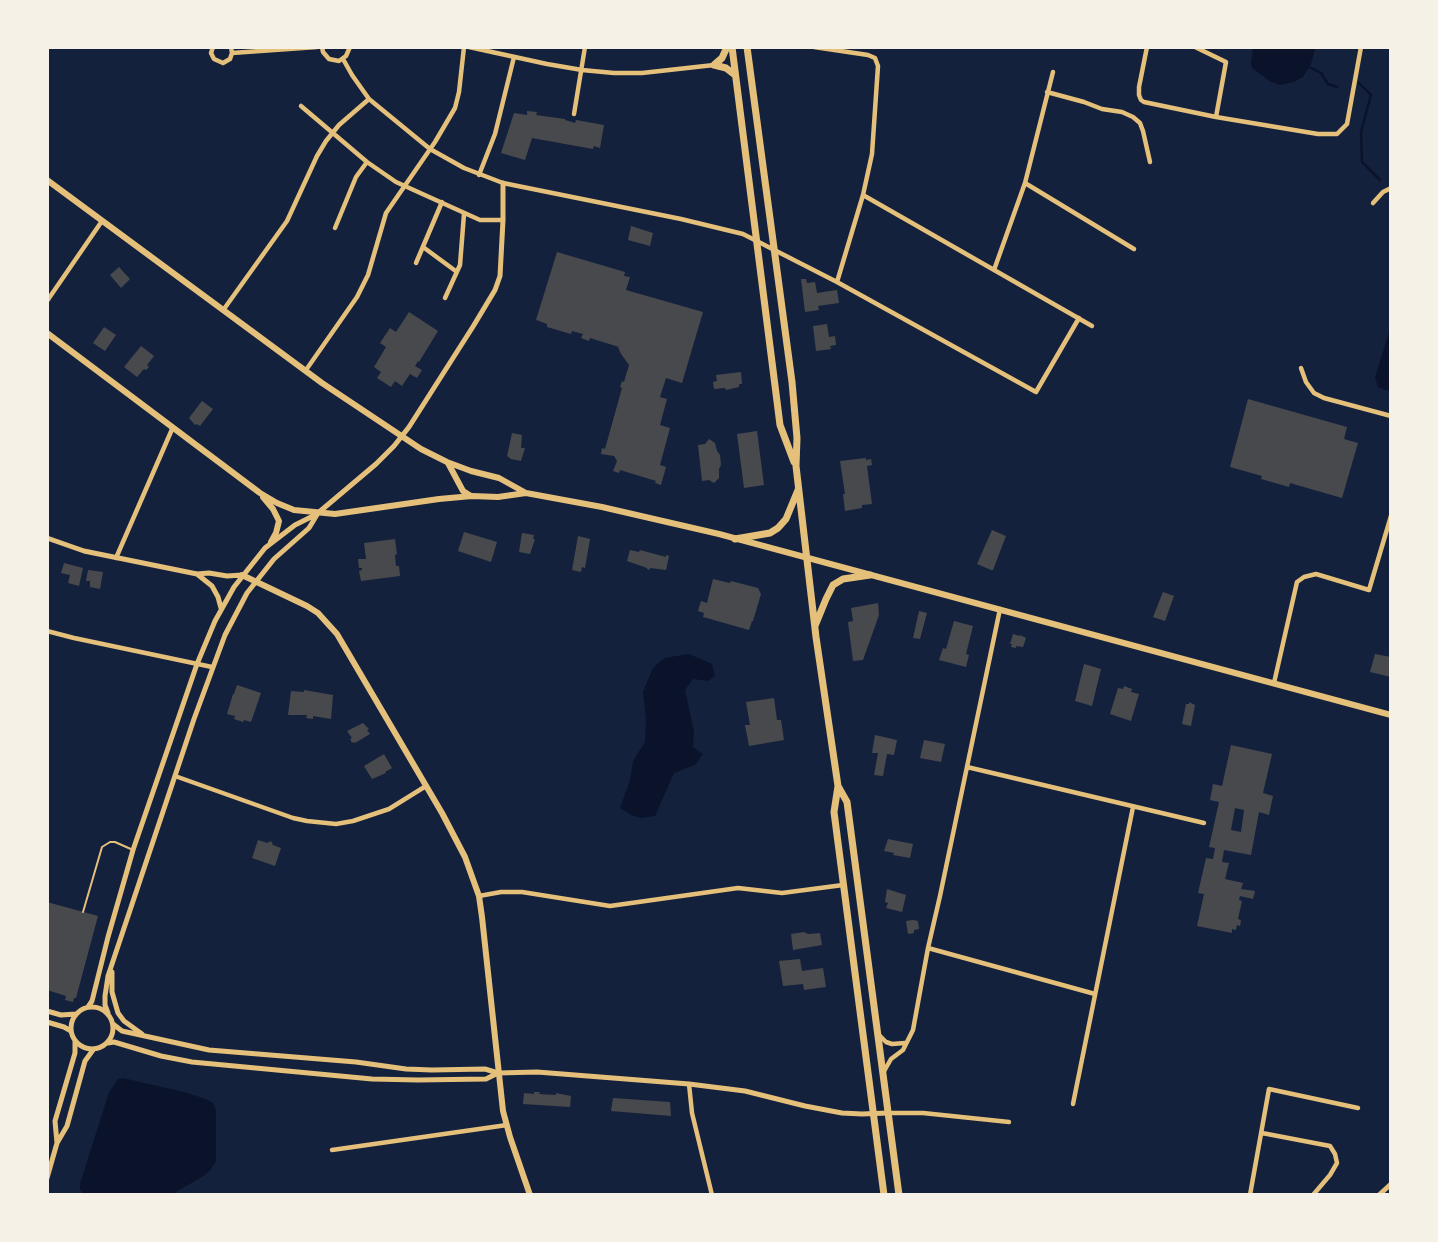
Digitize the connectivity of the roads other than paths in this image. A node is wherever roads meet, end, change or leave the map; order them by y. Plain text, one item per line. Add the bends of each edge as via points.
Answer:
1 (213, 47) edge
2 (320, 47) edge
3 (350, 47) edge
4 (466, 47) edge
5 (585, 47) edge
6 (729, 47) edge
7 (747, 47) edge
8 (814, 47) edge
9 (1147, 47) edge
10 (1195, 47) edge
11 (1361, 47) edge
12 (232, 50) edge
13 (514, 57) junction
14 (343, 59) junction
15 (714, 65) junction
16 (582, 70) junction
17 (1053, 72) dead end
18 (736, 76) junction
19 (1047, 92) junction
20 (369, 99) junction
21 (302, 106) dead end
22 (574, 114) dead end
23 (1216, 117) junction
24 (333, 132) junction
25 (430, 149) junction
26 (367, 162) junction
27 (1150, 162) dead end
28 (479, 174) junction
29 (47, 180) edge
30 (503, 183) junction
31 (1025, 183) junction
32 (404, 186) junction
33 (1391, 188) edge
34 (863, 195) junction
35 (442, 202) junction
36 (1373, 203) dead end
37 (464, 214) junction
38 (103, 220) junction
39 (503, 220) junction
40 (335, 228) dead end
41 (758, 243) junction
42 (423, 247) junction
43 (1134, 248) dead end
44 (774, 251) junction
45 (416, 263) dead end
46 (994, 270) junction
47 (457, 272) junction
48 (837, 282) junction
49 (445, 298) dead end
50 (47, 301) edge
51 (223, 309) junction
52 (1079, 318) junction
53 (1093, 326) dead end
54 (47, 333) edge
55 (1301, 368) dead end
56 (306, 370) junction
57 (1391, 416) edge
58 (173, 427) junction
59 (402, 437) junction
60 (447, 462) junction
61 (796, 466) junction
62 (799, 489) junction
63 (260, 493) junction
64 (526, 493) junction
65 (472, 496) junction
66 (318, 513) junction
67 (1391, 516) edge
68 (47, 537) edge
69 (735, 539) junction
70 (271, 542) junction
71 (116, 558) junction
72 (807, 558) junction
73 (197, 574) junction
74 (242, 575) junction
75 (870, 575) junction
76 (255, 582) junction
77 (221, 609) junction
78 (1000, 609) junction
79 (815, 626) junction
80 (47, 631) edge
81 (197, 664) junction
82 (212, 667) junction
83 (1274, 683) junction
84 (1391, 715) edge
85 (967, 767) junction
86 (175, 776) junction
87 (426, 786) junction
88 (838, 786) junction
89 (1133, 807) junction
90 (1203, 823) dead end
91 (134, 850) junction
92 (858, 883) junction
93 (843, 885) junction
94 (479, 896) junction
95 (83, 912) dead end
96 (928, 948) junction
97 (112, 969) junction
98 (1095, 995) junction
99 (88, 1007) junction
100 (47, 1011) edge
101 (107, 1013) junction
102 (76, 1014) junction
103 (47, 1022) edge
104 (113, 1024) junction
105 (71, 1031) junction
106 (878, 1033) junction
107 (145, 1036) junction
108 (75, 1042) junction
109 (108, 1043) junction
110 (905, 1043) junction
111 (93, 1049) junction
112 (498, 1073) junction
113 (883, 1074) junction
114 (688, 1084) junction
115 (1073, 1104) dead end
116 (1358, 1108) dead end
117 (888, 1113) junction
118 (874, 1114) junction
119 (1009, 1122) dead end
120 (507, 1125) junction
121 (1262, 1133) junction
122 (57, 1143) junction
123 (332, 1150) dead end
124 (47, 1178) edge
125 (1391, 1184) edge
126 (530, 1195) edge
127 (712, 1195) edge
128 (884, 1195) edge
129 (899, 1195) edge
130 (1250, 1195) edge
131 (1313, 1195) edge
132 (1379, 1195) edge

1 - 12 street via 212,56 219,63 228,61
2 - 12 street
2 - 14 street via 329,59
3 - 14 street
4 - 13 street
4 - 25 street via 454,108
5 - 16 street
6 - 15 highway
6 - 18 highway
7 - 44 highway
8 - 34 street via 868,55 878,66 872,154
9 - 23 street via 1141,100
10 - 23 street via 1226,62
11 - 23 street via 1347,124 1337,134
13 - 16 street
13 - 28 street via 495,134
14 - 20 street
15 - 16 street via 642,73
15 - 18 highway
16 - 22 street
17 - 19 street
18 - 41 highway
19 - 27 street via 1133,117 1140,123
19 - 31 street
20 - 24 street
20 - 25 street
21 - 24 street
24 - 26 street
24 - 51 street via 287,221
25 - 28 street
25 - 32 street
26 - 32 street
26 - 40 street
28 - 30 street
29 - 38 main road
30 - 39 street
30 - 41 street via 724,229
31 - 43 street
31 - 46 street
32 - 35 street
32 - 56 street via 386,213 364,284
33 - 36 street
34 - 46 street
34 - 48 street
35 - 37 street
35 - 42 street
37 - 39 street
37 - 47 street
38 - 50 street
38 - 51 main road
39 - 59 street via 495,290
41 - 44 street
41 - 61 highway via 780,425
42 - 45 street
42 - 47 street
44 - 48 street
44 - 61 highway via 796,420
46 - 52 street
47 - 49 street
48 - 52 street via 1036,392
51 - 56 main road
52 - 53 street
54 - 58 main road
55 - 57 street via 1314,393
56 - 59 main road
58 - 63 main road
58 - 71 street
59 - 60 main road
59 - 66 street
60 - 64 main road via 499,478
60 - 65 main road via 463,491
61 - 62 highway
62 - 69 highway via 778,528
62 - 72 highway
63 - 66 main road via 294,510
63 - 70 main road via 279,521
64 - 65 main road
64 - 69 main road
65 - 66 main road
66 - 70 street
66 - 76 street
67 - 83 street via 1369,590 1316,574 1297,582
68 - 71 street
69 - 72 main road
70 - 74 street
71 - 73 street
72 - 75 main road
72 - 79 highway
73 - 74 street
73 - 77 street via 212,586
74 - 76 main road
74 - 77 street
75 - 78 main road
75 - 79 highway via 833,585
76 - 82 street via 232,619
76 - 87 main road via 307,606 328,623
77 - 81 street
78 - 83 main road
78 - 85 street
79 - 88 highway
80 - 81 street
81 - 82 street
81 - 91 street
82 - 86 street
83 - 84 main road
85 - 89 street
85 - 96 street
86 - 87 street via 293,818 336,824 388,809
86 - 97 street
87 - 94 main road via 465,857
88 - 92 highway via 847,802
88 - 93 highway via 834,812
89 - 90 street
89 - 98 street
91 - 95 lane via 115,842 102,847
91 - 99 street
92 - 93 highway
92 - 106 highway
93 - 94 street via 782,893 738,888 610,906 522,892
93 - 118 highway
94 - 112 main road
96 - 98 street
96 - 110 street via 913,1030
97 - 101 street via 105,996
97 - 107 street via 118,1013
98 - 115 street
99 - 101 street
99 - 102 street
100 - 102 street
101 - 104 street
102 - 105 street
103 - 105 street
104 - 107 street
104 - 109 street
105 - 108 street
106 - 110 street via 886,1042
106 - 113 highway
107 - 112 street via 209,1050
108 - 111 street
108 - 122 street via 55,1121
109 - 111 street
109 - 112 street via 192,1062 359,1078 486,1079
110 - 113 street
111 - 122 street
112 - 114 street
112 - 120 main road
113 - 117 highway
114 - 118 street via 745,1091 842,1113
114 - 127 street
116 - 121 street via 1269,1089
117 - 118 street
117 - 119 street
117 - 129 highway
118 - 128 highway
120 - 123 street
120 - 126 main road
121 - 130 street
121 - 131 street via 1330,1146 1336,1163
122 - 124 street
125 - 132 street

